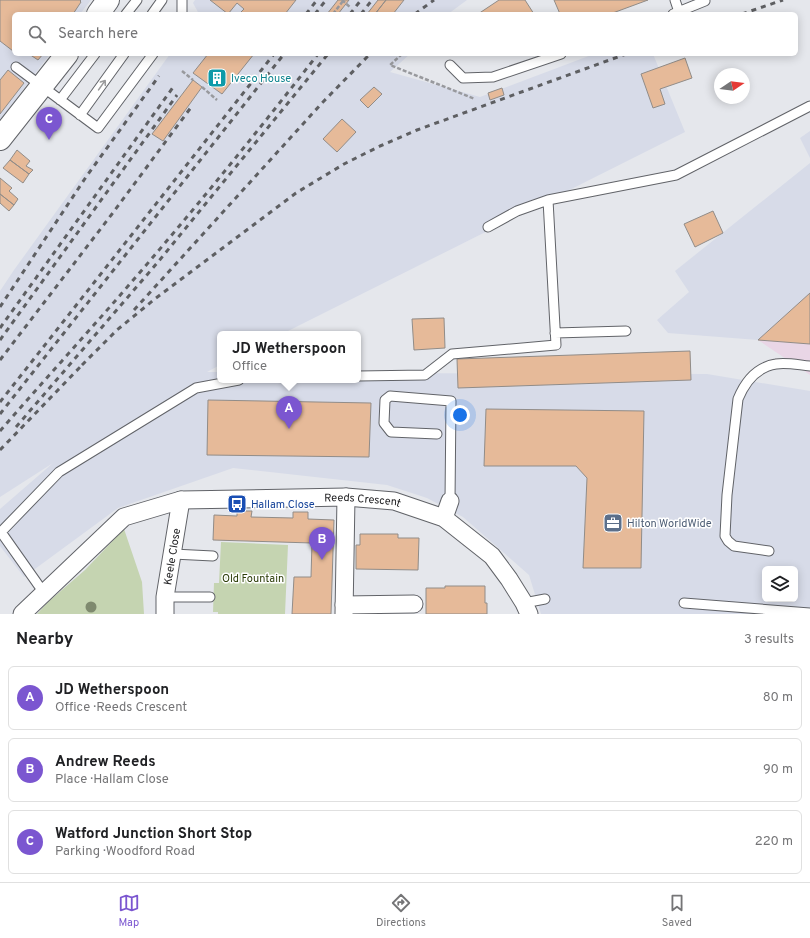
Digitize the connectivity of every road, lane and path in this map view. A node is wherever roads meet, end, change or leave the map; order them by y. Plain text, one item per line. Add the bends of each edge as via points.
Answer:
1 (108, 0) edge
2 (137, 0) edge
3 (162, 0) edge
4 (675, 0) edge
5 (181, 1) edge
6 (342, 1) edge
7 (705, 1) dead end
8 (351, 8) dead end
9 (99, 12) edge
10 (128, 12) edge
11 (153, 12) edge
12 (182, 12) edge
13 (334, 12) edge
14 (676, 12) edge
15 (678, 12) edge
16 (65, 56) edge
17 (94, 56) edge
18 (123, 56) edge
19 (152, 56) edge
20 (400, 56) edge
21 (555, 56) edge
22 (16, 66) dead end
23 (450, 66) dead end
24 (182, 72) dead end
25 (193, 80) dead end
26 (41, 87) junction
27 (202, 87) dead end
28 (475, 99) dead end
29 (60, 100) junction
30 (217, 100) dead end
31 (810, 106) edge
32 (80, 115) junction
33 (0, 139) edge
34 (548, 200) junction
35 (488, 227) dead end
36 (626, 331) dead end
37 (555, 333) junction
38 (810, 366) edge
39 (361, 376) edge
40 (224, 383) edge
41 (437, 434) dead end
42 (346, 497) junction
43 (181, 500) junction
44 (450, 501) joint
45 (444, 518) junction
46 (769, 551) dead end
47 (173, 554) junction
48 (213, 556) dead end
49 (44, 593) junction
50 (166, 597) junction
51 (210, 597) dead end
52 (545, 599) dead end
53 (684, 603) dead end
54 (414, 604) dead end
55 (344, 609) edge
56 (526, 609) edge
57 (805, 613) edge
58 (22, 614) edge
59 (165, 614) edge

1 - 9 street
2 - 10 lane
3 - 11 lane
4 - 14 lane
5 - 12 lane
6 - 8 path
6 - 13 path
7 - 15 lane
16 - 26 street
17 - 29 lane
32 -> 18 lane
19 - 32 lane via 98,128
20 - 28 path via 390,65
21 - 23 lane via 494,77 463,78
22 - 26 lane
24 - 25 path
26 - 29 lane
26 - 33 street
27 - 30 path
29 - 32 lane
31 - 34 lane via 676,175
34 - 35 lane via 517,211
34 - 37 lane
36 - 37 lane
37 - 39 lane via 556,345 452,354 425,375
38 - 46 lane via 785,363 767,367 748,380 738,399 726,495 725,536 734,546
40 - 49 lane via 196,388 59,472 1,532
41 - 44 lane via 390,432 384,423 385,400 390,396 451,401
42 - 43 street, Reeds Crescent
42 - 45 street, Reeds Crescent via 394,501
42 - 55 street
43 - 47 street, Keele Close
43 - 49 street, Reeds Crescent via 124,517
44 - 45 street
45 - 56 street, Reeds Crescent via 492,556 509,578
47 - 48 lane
47 - 50 street, Keele Close
49 - 58 street, Reeds Crescent
50 - 51 lane
50 - 59 street, Keele Close
52 - 56 lane
53 - 57 lane
54 - 55 street

